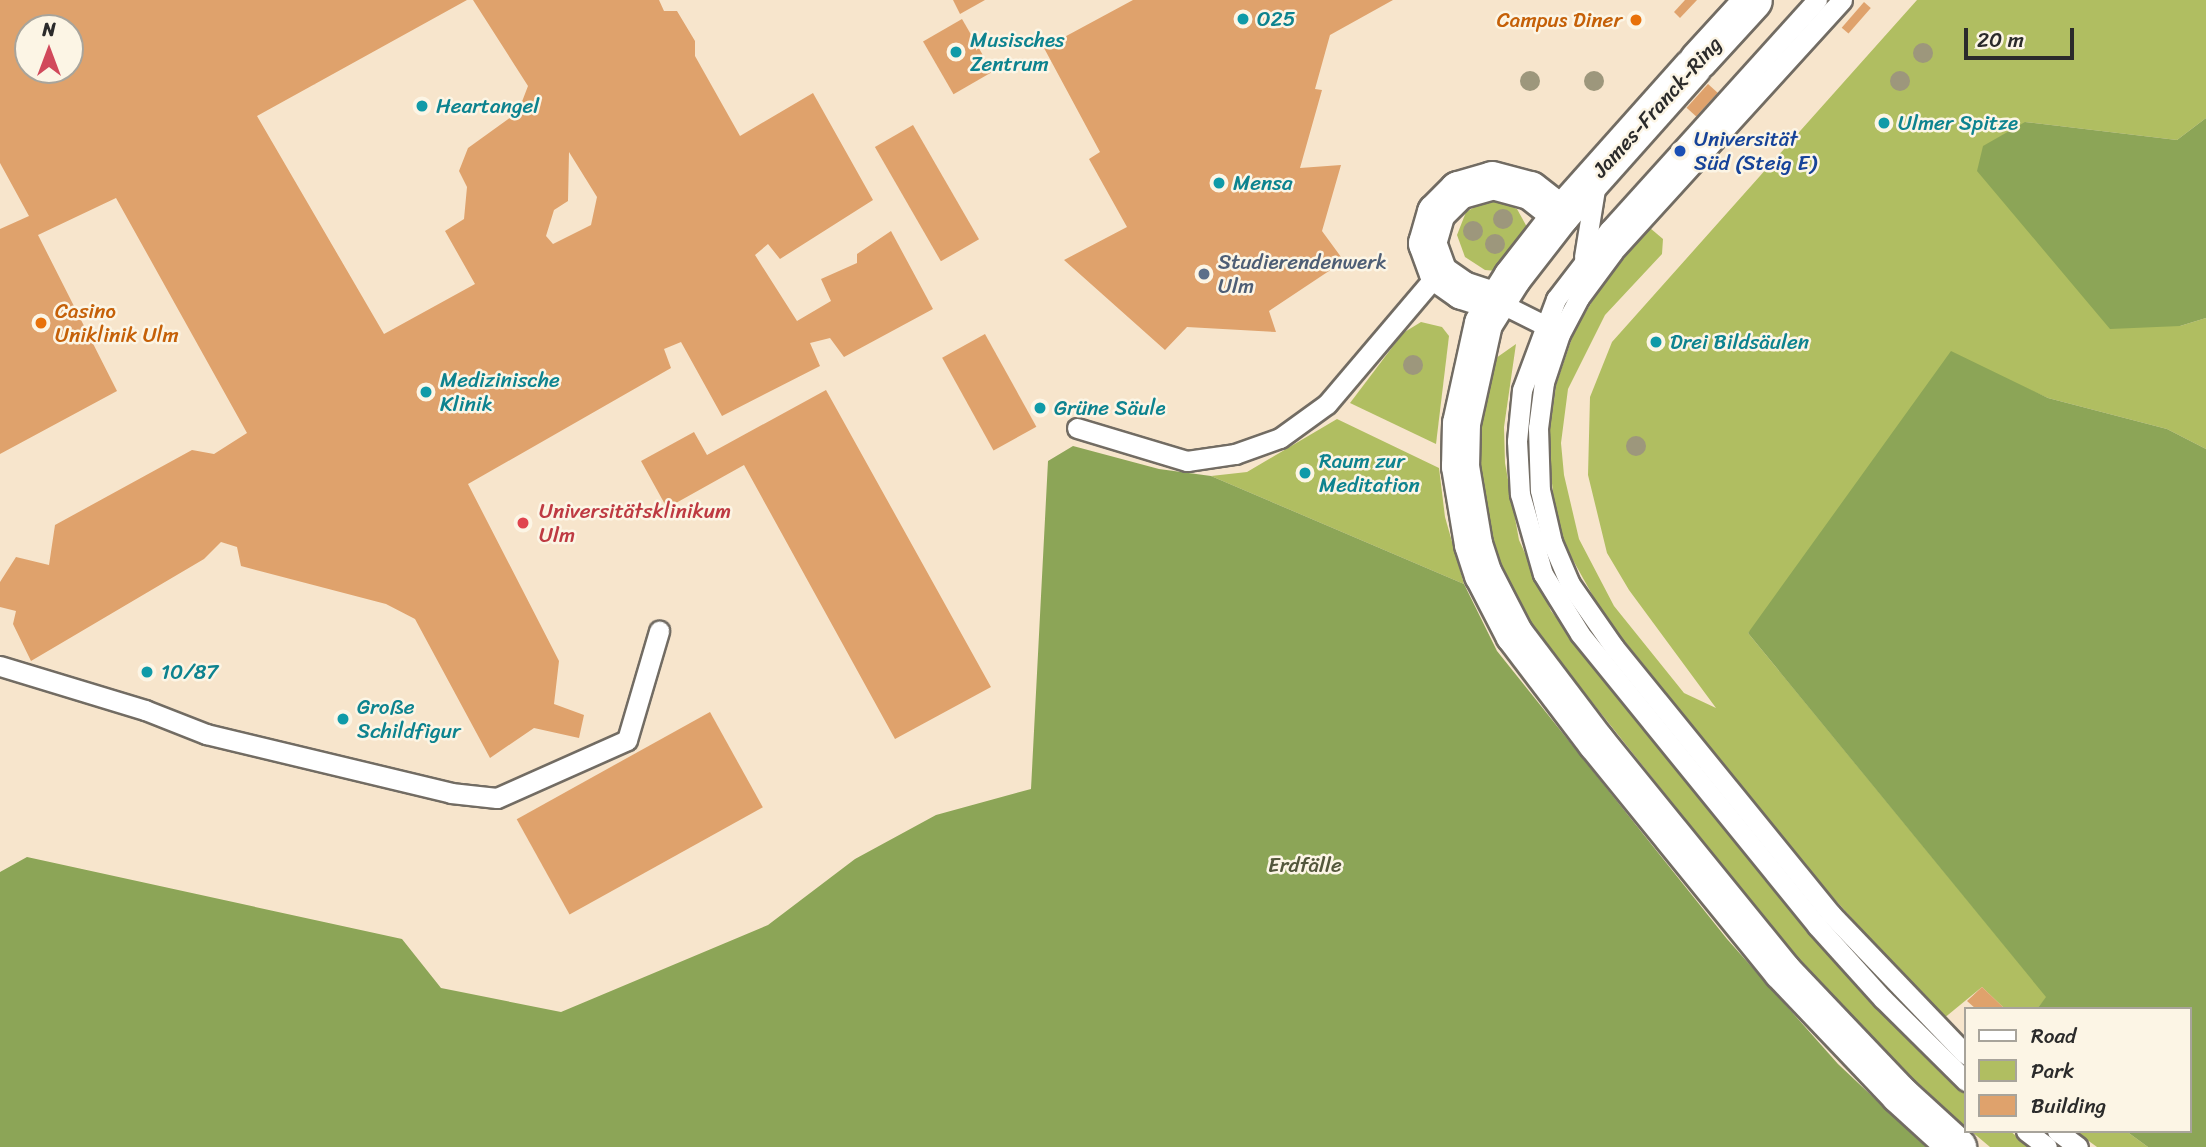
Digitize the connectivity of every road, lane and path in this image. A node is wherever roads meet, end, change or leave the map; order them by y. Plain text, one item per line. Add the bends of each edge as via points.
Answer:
1 (1753, 0) edge
2 (1817, 0) edge
3 (1842, 0) edge
4 (1574, 224) junction
5 (1584, 258) junction
6 (1438, 273) junction
7 (1579, 298) junction
8 (1496, 301) junction
9 (1552, 329) junction
10 (1077, 428) dead end
11 (659, 631) dead end
12 (0, 666) edge
13 (1965, 1054) edge
14 (1965, 1080) edge
15 (2029, 1133) edge
16 (2060, 1133) edge
17 (1957, 1147) edge
18 (2047, 1147) edge
19 (2078, 1147) edge

1 - 4 street, James-Franck-Ring via 1597,172
2 - 5 lane
3 - 7 lane via 1613,252
4 - 5 lane
4 - 6 street via 1530,190 1505,181 1468,185 1443,203 1431,222 1428,253
4 - 8 street, James-Franck-Ring
5 - 7 lane
5 - 9 lane
6 - 8 street via 1462,290
6 - 10 lane via 1326,404 1280,438 1235,454 1187,461
7 - 9 lane
8 - 9 lane
8 - 17 street, James-Franck-Ring via 1483,324 1469,370 1460,466 1474,544 1497,605 1534,663 1782,971 1889,1085
9 - 13 lane via 1538,467 1545,516 1570,584 1614,647 1802,879 1897,987
9 - 14 lane via 1522,390 1517,468 1526,522 1555,596 1594,652 1817,926
11 - 12 lane via 627,740 497,798 451,793 206,734 145,710
15 - 18 lane
16 - 19 lane

